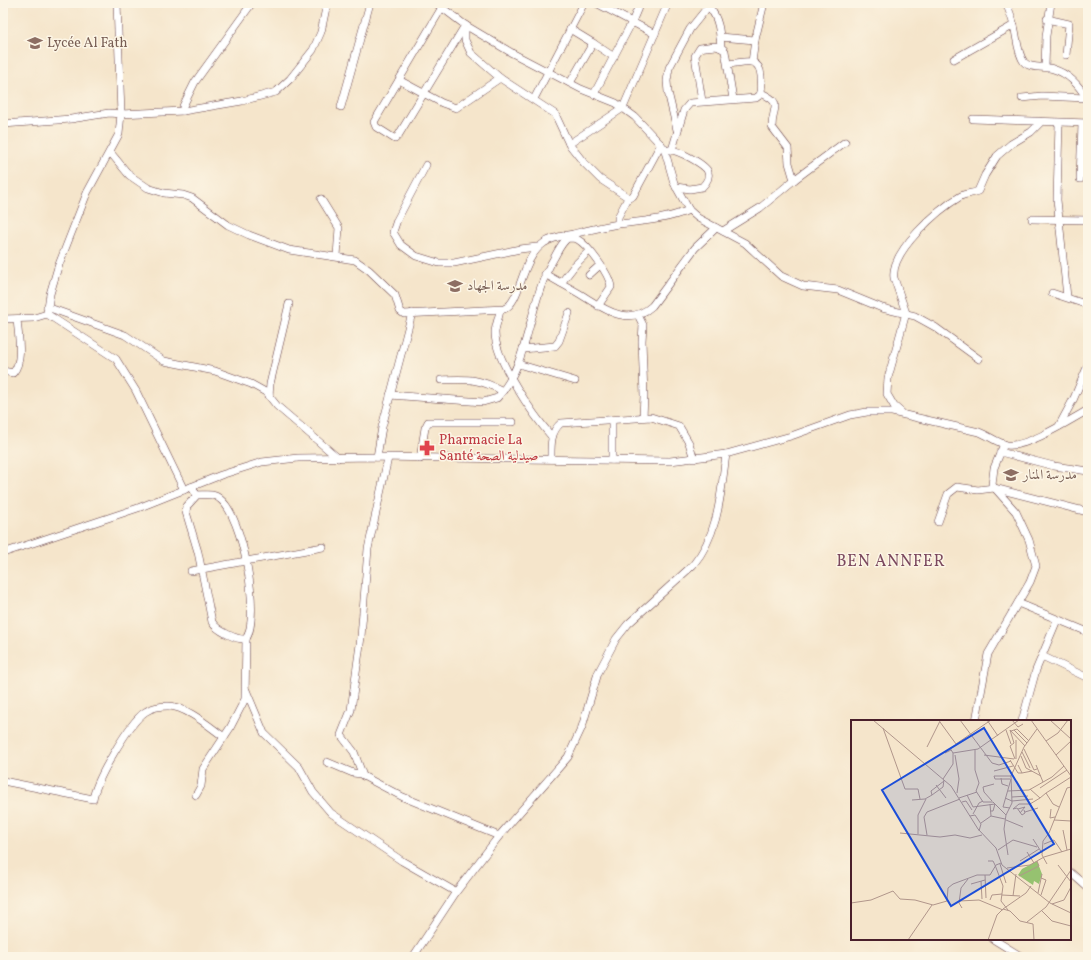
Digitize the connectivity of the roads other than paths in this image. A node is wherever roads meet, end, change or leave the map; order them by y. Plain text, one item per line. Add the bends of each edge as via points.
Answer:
1 (117, 3) edge
2 (252, 3) edge
3 (327, 3) edge
4 (370, 3) edge
5 (584, 3) edge
6 (596, 3) edge
7 (640, 3) edge
8 (668, 3) edge
9 (764, 3) edge
10 (1006, 3) edge
11 (1051, 3) edge
12 (710, 5) edge
13 (439, 6) edge
14 (1048, 19) junction
15 (632, 22) junction
16 (465, 25) junction
17 (1014, 25) junction
18 (570, 29) junction
19 (655, 34) junction
20 (720, 37) junction
21 (755, 40) junction
22 (593, 43) junction
23 (721, 48) junction
24 (1066, 56) dead end
25 (614, 57) junction
26 (954, 59) dead end
27 (752, 62) junction
28 (728, 64) junction
29 (1045, 67) junction
30 (546, 71) junction
31 (500, 78) junction
32 (399, 80) junction
33 (570, 83) junction
34 (424, 93) junction
35 (761, 93) junction
36 (594, 94) junction
37 (1022, 98) dead end
38 (534, 99) junction
39 (732, 99) junction
40 (1087, 100) edge
41 (702, 101) junction
42 (341, 107) dead end
43 (623, 108) junction
44 (183, 111) junction
45 (121, 114) junction
46 (973, 119) dead end
47 (1041, 122) junction
48 (1058, 122) junction
49 (1085, 123) edge
50 (3, 124) edge
51 (677, 132) junction
52 (845, 142) dead end
53 (569, 144) junction
54 (661, 144) junction
55 (669, 151) junction
56 (110, 152) junction
57 (426, 165) dead end
58 (1080, 179) dead end
59 (794, 180) junction
60 (676, 187) junction
61 (628, 198) junction
62 (320, 199) dead end
63 (689, 210) junction
64 (1032, 219) dead end
65 (1058, 219) junction
66 (1088, 220) edge
67 (618, 224) junction
68 (720, 229) junction
69 (537, 247) junction
70 (589, 251) junction
71 (337, 256) junction
72 (600, 265) junction
73 (545, 274) junction
74 (589, 275) dead end
75 (561, 283) junction
76 (1052, 293) dead end
77 (1067, 297) junction
78 (289, 304) dead end
79 (1088, 305) edge
80 (598, 306) junction
81 (47, 310) junction
82 (500, 310) junction
83 (412, 313) junction
84 (906, 313) junction
85 (569, 314) dead end
86 (638, 315) junction
87 (3, 319) edge
88 (17, 319) junction
89 (523, 349) junction
90 (979, 359) dead end
91 (518, 364) junction
92 (1088, 365) edge
93 (3, 371) edge
94 (510, 378) junction
95 (441, 380) dead end
96 (575, 382) dead end
97 (503, 391) junction
98 (269, 394) junction
99 (390, 395) junction
100 (1088, 410) edge
101 (904, 415) junction
102 (643, 417) junction
103 (612, 420) junction
104 (513, 422) dead end
105 (1059, 426) junction
106 (552, 437) junction
107 (1004, 444) junction
108 (1000, 452) junction
109 (726, 454) junction
110 (377, 457) junction
111 (338, 458) junction
112 (388, 458) junction
113 (420, 459) junction
114 (552, 459) junction
115 (694, 459) junction
116 (612, 460) junction
117 (1088, 471) edge
118 (191, 487) junction
119 (994, 488) junction
120 (184, 490) junction
121 (197, 495) junction
122 (1088, 512) edge
123 (938, 522) dead end
124 (323, 547) dead end
125 (3, 553) edge
126 (247, 561) junction
127 (202, 569) junction
128 (191, 572) dead end
129 (1018, 603) junction
130 (1057, 620) junction
131 (1088, 632) edge
132 (246, 639) junction
133 (1042, 656) junction
134 (1088, 678) edge
135 (246, 690) junction
136 (976, 720) edge
137 (1022, 720) edge
138 (224, 737) junction
139 (327, 762) dead end
140 (362, 774) junction
141 (3, 781) edge
142 (196, 795) dead end
143 (499, 836) junction
144 (1071, 873) edge
145 (1087, 885) edge
146 (456, 892) junction
147 (995, 940) edge
148 (413, 957) edge
149 (1022, 957) edge

1 - 45 street
2 - 44 street via 195,82
3 - 44 street via 321,32 313,50 282,88 242,101
4 - 42 street
5 - 18 street
6 - 15 street
7 - 15 street
8 - 19 street
9 - 21 street
10 - 17 street
11 - 14 street
12 - 20 street
12 - 51 street via 690,29 669,68 668,86
13 - 16 street
13 - 32 street
14 - 24 street via 1069,24
14 - 29 street
15 - 19 street
15 - 25 street
16 - 30 street
16 - 31 street via 468,49 478,61
16 - 34 street
17 - 26 street
17 - 29 street via 1023,61 1030,65
18 - 22 street
18 - 30 street
19 - 43 street
20 - 21 street
20 - 23 street
21 - 27 street
22 - 25 street
22 - 33 street
23 - 28 street via 726,51
23 - 41 street via 700,48 696,53
25 - 36 street
27 - 28 street
27 - 35 street via 760,69
28 - 39 street
29 - 40 street via 1063,73 1071,79 1079,86
30 - 33 street
30 - 38 street
31 - 34 street via 456,108
31 - 38 street
32 - 34 street
32 - 34 street via 374,122 376,127 392,138 398,136
33 - 36 street
35 - 39 street via 756,98
35 - 59 street via 773,98 775,102 772,127 788,148
36 - 43 street
37 - 40 street via 1042,96
38 - 53 street via 557,116
39 - 41 street
41 - 51 street via 686,105
43 - 53 street
43 - 54 street via 643,124
44 - 45 street
45 - 50 street
45 - 56 street via 120,134
46 - 47 street
47 - 48 street
47 - 84 street via 997,156 978,191 962,195 934,216 900,255 893,272
48 - 49 street
48 - 65 street
49 - 58 street
51 - 55 street
52 - 59 street
53 - 61 street via 600,180
54 - 55 street
54 - 61 street via 633,196
55 - 60 street via 668,167
55 - 60 street via 701,165 706,168 708,174 702,187
56 - 71 street via 129,175 148,188 164,194 192,198 235,229 289,250
56 - 81 street via 87,193 58,267
57 - 69 street via 393,232 401,245 416,256 439,263 454,263
59 - 68 street via 760,208
60 - 63 street
61 - 67 street via 618,217
62 - 71 street via 339,228
63 - 67 street via 660,220
63 - 68 street via 698,218
64 - 65 street
65 - 66 street
65 - 77 street
67 - 69 street via 549,240
68 - 84 street via 753,248 782,276 795,284 838,290 882,308
68 - 86 street via 695,248 652,306
69 - 82 street via 522,273 513,302
70 - 72 street
70 - 73 street via 578,240 568,238
70 - 75 street
71 - 83 street via 355,260 369,270 395,295 401,312
72 - 74 street
72 - 80 street via 611,287
73 - 75 street
73 - 89 street
75 - 80 street
76 - 77 street
77 - 79 street
78 - 98 street
80 - 86 street via 626,316
81 - 88 street via 34,318
81 - 98 street via 125,335 164,361 215,371 251,384
81 - 120 street via 116,359 136,391
82 - 83 street
82 - 94 street via 494,332 496,346
83 - 99 street
84 - 90 street via 926,321
84 - 101 street via 887,387 888,399
85 - 89 street via 555,346
86 - 102 street via 644,326
87 - 88 street
88 - 93 street via 19,353 16,370 13,373
89 - 91 street
91 - 94 street
91 - 96 street
92 - 105 street
94 - 97 street
94 - 106 street
95 - 97 street via 474,379
97 - 99 street via 497,398 483,402
98 - 111 street via 277,406
99 - 110 street
100 - 105 street
101 - 107 street via 983,433
101 - 109 street via 879,411 850,415 792,436
102 - 103 street
102 - 115 street via 679,426 689,443
103 - 106 street via 561,423
103 - 116 street
104 - 113 street via 428,422
105 - 107 street via 1022,443
106 - 114 street
107 - 108 street
108 - 117 street via 1054,466
108 - 119 street via 992,477
109 - 115 street
109 - 143 street via 715,524 706,547 693,565 628,624 616,639 598,673 574,747 554,774
110 - 111 street
110 - 112 street
111 - 118 street via 298,458 262,462
112 - 113 street
112 - 140 street via 368,549 361,637 351,710 341,733 354,752
113 - 114 street
114 - 116 street
115 - 116 street
118 - 120 street
118 - 121 street
119 - 122 street
119 - 123 street via 954,488 948,494
119 - 129 street via 1016,512 1035,559 1034,573
120 - 125 street
121 - 126 street via 215,496 223,501 235,522
121 - 127 street via 186,508
124 - 126 street
126 - 127 street
126 - 132 street via 251,613 250,629
127 - 128 street
127 - 132 street via 213,625
129 - 130 street
129 - 136 street via 988,654
130 - 131 street
130 - 133 street
132 - 135 street
133 - 134 street
133 - 137 street
135 - 138 street via 242,706
135 - 146 street via 264,733 299,767 313,792 331,813 402,861
138 - 141 street via 182,710 168,706 157,707 144,713 134,724 107,766 95,789 93,799
138 - 142 street via 203,769 201,786
139 - 140 street
140 - 143 street via 403,797
143 - 146 street
144 - 145 street
146 - 148 street
147 - 149 street

